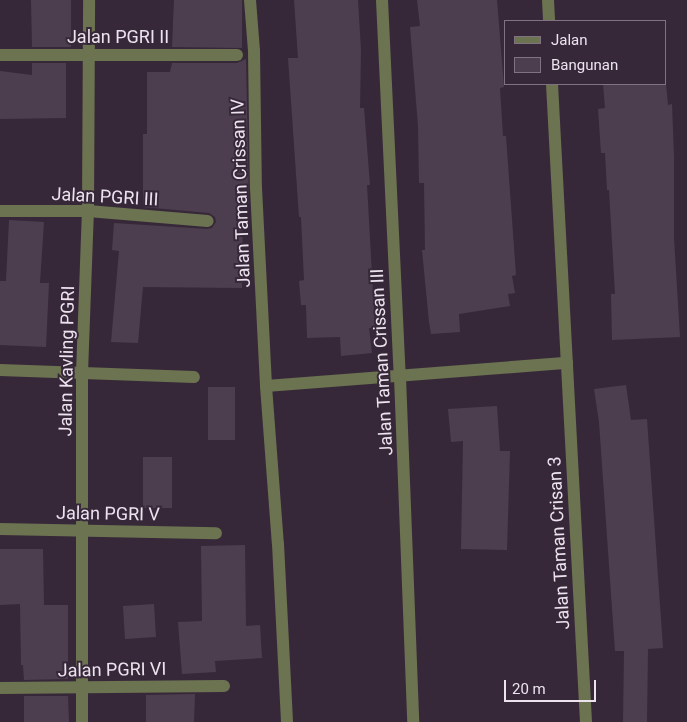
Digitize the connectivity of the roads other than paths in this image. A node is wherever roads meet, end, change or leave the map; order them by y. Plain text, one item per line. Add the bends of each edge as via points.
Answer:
1 (88, 0) edge
2 (250, 0) edge
3 (382, 0) edge
4 (548, 0) edge
5 (549, 20) edge
6 (88, 53) junction
7 (0, 55) edge
8 (237, 55) dead end
9 (552, 85) edge
10 (0, 211) edge
11 (88, 211) junction
12 (208, 221) dead end
13 (567, 363) junction
14 (0, 370) edge
15 (82, 373) junction
16 (400, 376) junction
17 (194, 377) dead end
18 (266, 386) junction
19 (0, 529) edge
20 (84, 532) junction
21 (216, 533) dead end
22 (224, 686) dead end
23 (0, 688) edge
24 (81, 688) junction
25 (82, 722) edge
26 (287, 722) edge
27 (413, 722) edge
28 (586, 722) edge

1 - 6 street, Jalan Kavling PGRI
2 - 18 street, Jalan Taman Crissan IV
3 - 16 street, Jalan Taman Crissan III
4 - 5 street
6 - 7 street, Jalan PGRI II
6 - 8 street, Jalan PGRI II
6 - 11 street, Jalan Kavling PGRI
9 - 13 street, Jalan Taman Crisan 3
10 - 11 street, Jalan PGRI III
11 - 12 street, Jalan PGRI III
11 - 15 street, Jalan Kavling PGRI
13 - 16 street
13 - 28 street, Jalan Taman Crisan 3
14 - 15 street
15 - 17 street
15 - 20 street, Jalan Kavling PGRI
16 - 18 street
16 - 27 street, Jalan Taman Crissan III
18 - 26 street, Jalan Taman Crissan IV
19 - 20 street, Jalan PGRI V
20 - 21 street, Jalan PGRI V
20 - 24 street, Jalan Kavling PGRI
22 - 24 street, Jalan PGRI VI
23 - 24 street, Jalan PGRI VI
24 - 25 street, Jalan Kavling PGRI

